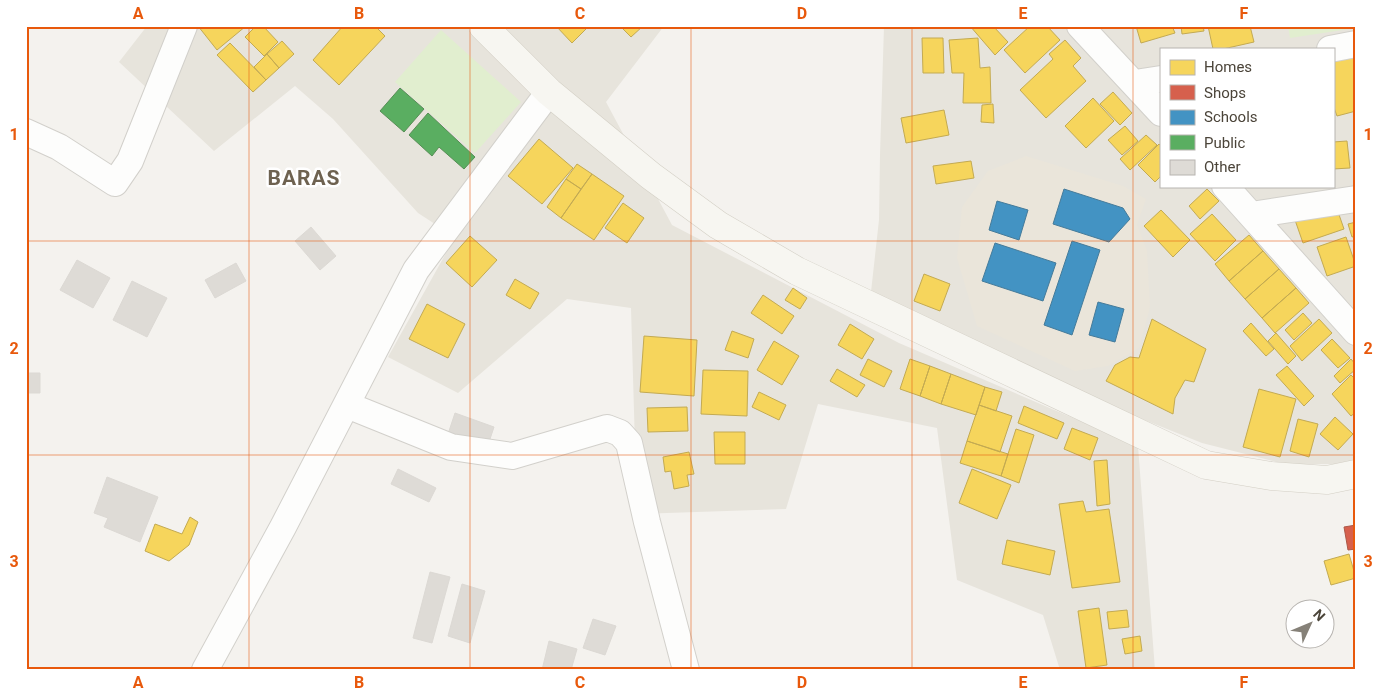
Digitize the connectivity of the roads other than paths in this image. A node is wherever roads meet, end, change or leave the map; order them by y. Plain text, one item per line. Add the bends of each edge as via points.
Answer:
1 (184, 26) edge
2 (484, 26) edge
3 (1080, 26) edge
4 (1356, 44) edge
5 (1334, 48) edge
6 (1160, 79) edge
7 (1135, 83) junction
8 (549, 92) junction
9 (1160, 112) edge
10 (26, 132) edge
11 (1227, 188) edge
12 (1356, 199) edge
13 (1250, 215) junction
14 (1356, 332) edge
15 (346, 405) junction
16 (1356, 474) edge
17 (205, 670) edge
18 (686, 670) edge

1 - 10 street via 130,161 115,183 59,146
2 - 8 main road
3 - 7 street
4 - 5 street
6 - 7 street
7 - 9 street
8 - 15 street via 416,270
8 - 16 main road via 651,176 718,225 815,280 1206,465 1271,476 1327,480
11 - 13 street
12 - 13 street
13 - 14 street
15 - 17 street
15 - 18 street via 451,447 512,456 607,428 620,433 629,443

